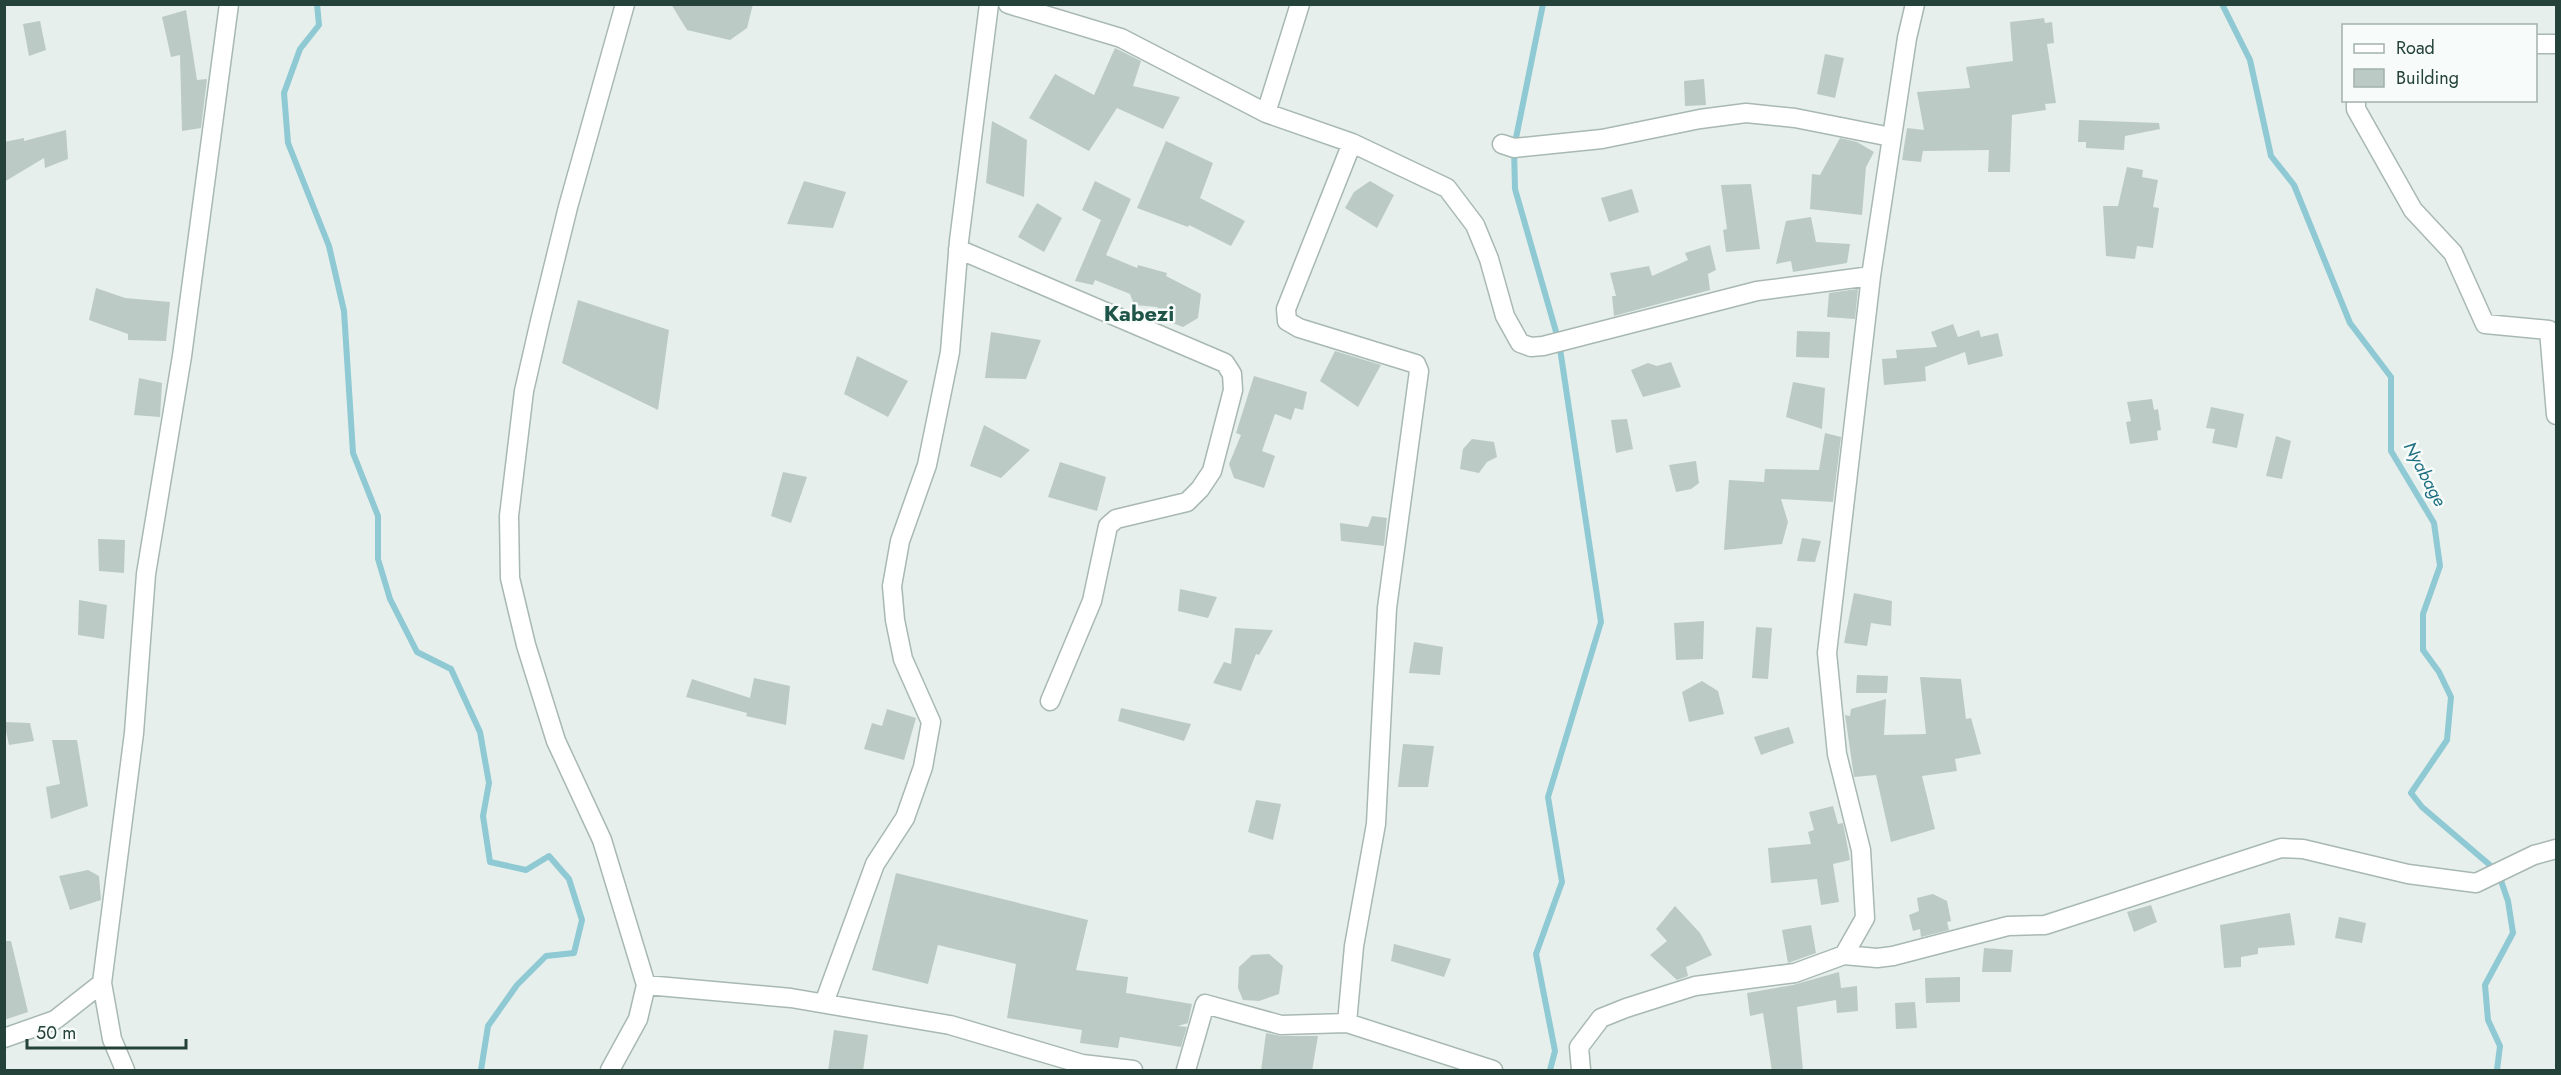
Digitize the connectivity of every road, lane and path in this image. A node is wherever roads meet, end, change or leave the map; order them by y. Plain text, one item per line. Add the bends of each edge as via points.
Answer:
1 (229, 4) edge
2 (625, 4) edge
3 (989, 4) edge
4 (1008, 4) edge
5 (1300, 4) edge
6 (1915, 4) edge
7 (2537, 44) edge
8 (2556, 44) edge
9 (2356, 102) edge
10 (1266, 113) junction
11 (1891, 137) junction
12 (1352, 143) junction
13 (1502, 144) dead end
14 (958, 249) junction
15 (1871, 276) junction
16 (2556, 415) edge
17 (1050, 701) dead end
18 (2556, 849) edge
19 (1844, 955) junction
20 (102, 982) junction
21 (646, 985) junction
22 (824, 1004) junction
23 (1347, 1023) junction
24 (4, 1038) edge
25 (1086, 1067) edge
26 (125, 1071) edge
27 (610, 1071) edge
28 (1133, 1071) edge
29 (1186, 1071) edge
30 (1493, 1071) edge
31 (1581, 1071) edge

1 - 20 street via 182,356 146,574 133,744
2 - 21 street via 568,207 524,391 509,516 510,578 556,741 602,840
3 - 14 street
4 - 10 street via 1121,38
5 - 10 street
6 - 11 street
7 - 8 street
9 - 16 street via 2356,109 2413,210 2453,254 2485,324 2549,330
10 - 12 street
11 - 13 street via 1795,118 1746,113 1700,118 1602,139 1514,148
11 - 15 street
12 - 15 street via 1447,188 1475,225 1505,316 1525,345 1543,346 1757,291
12 - 23 street via 1286,309 1287,321 1416,364 1419,371 1387,608 1376,824 1354,946
14 - 17 street via 1225,363 1232,374 1233,390 1212,471 1200,489 1187,502 1116,519 1108,526 1092,601
14 - 22 street via 950,352 927,465 900,541 892,586 903,659 931,722 923,767 905,818 875,864
15 - 19 street via 1827,653 1837,754 1861,850 1865,918
18 - 19 street via 2534,855 2476,884 2420,876 2303,849 2281,848 2045,925 2008,926 1893,956
19 - 31 street via 1795,973 1695,986 1601,1018 1579,1047
20 - 24 street via 55,1020
20 - 26 street via 112,1039
21 - 22 street
21 - 27 street via 638,1019
22 - 25 street via 950,1025
23 - 29 street via 1281,1025 1205,1004
23 - 30 street
25 - 28 street

